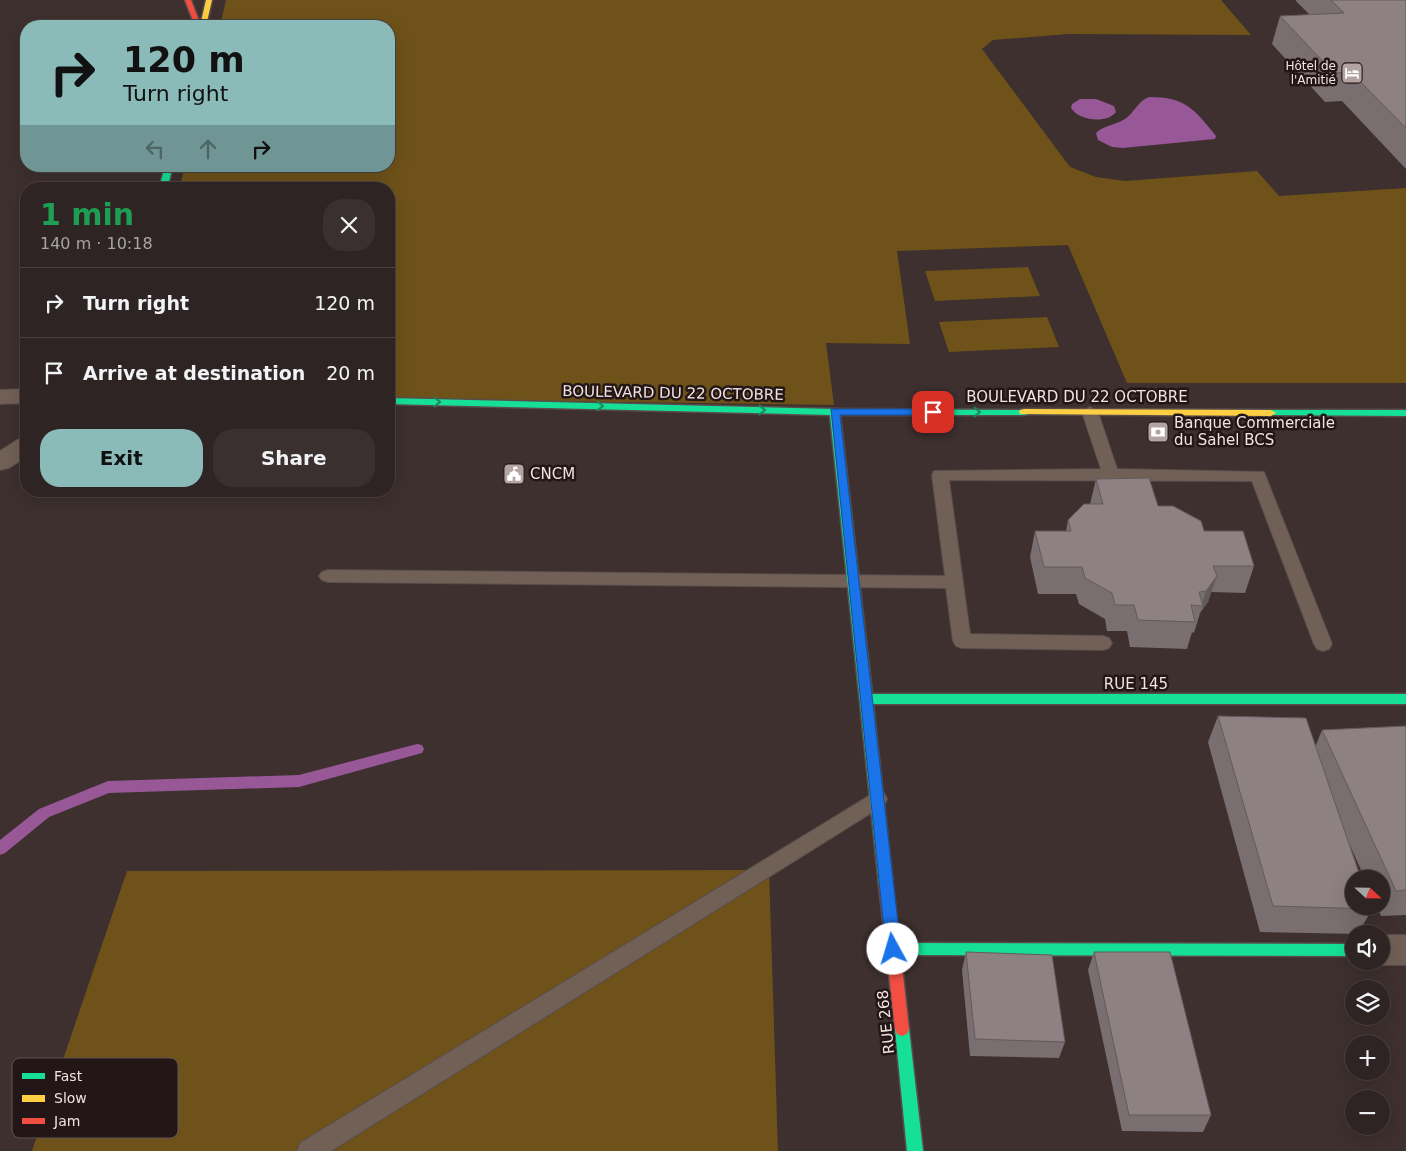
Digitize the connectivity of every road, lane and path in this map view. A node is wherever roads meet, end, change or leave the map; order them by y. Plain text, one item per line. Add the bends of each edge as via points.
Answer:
1 (188, 0) edge
2 (209, 0) edge
3 (196, 20) edge
4 (204, 20) edge
5 (20, 396) edge
6 (0, 397) edge
7 (395, 401) edge
8 (834, 412) junction
9 (1090, 412) junction
10 (1406, 413) edge
11 (20, 450) edge
12 (0, 462) edge
13 (1111, 474) junction
14 (328, 576) dead end
15 (854, 582) junction
16 (954, 582) junction
17 (1103, 643) dead end
18 (1323, 644) dead end
19 (866, 699) junction
20 (1406, 699) edge
21 (877, 799) junction
22 (893, 949) junction
23 (1345, 950) edge
24 (1390, 950) edge
25 (1406, 950) edge
26 (309, 1151) edge
27 (916, 1151) edge

1 - 3 street
2 - 4 street
5 - 6 street
7 -> 8 street, BOULEVARD DU 22 OCTOBRE
8 -> 9 street, BOULEVARD DU 22 OCTOBRE
8 - 15 street, RUE 268
9 - 10 street, BOULEVARD DU 22 OCTOBRE
9 - 13 lane
11 - 12 street
13 - 16 lane via 940,475
13 - 18 lane via 1258,476
14 - 15 lane
15 - 16 lane
15 - 19 street, RUE 268
16 - 17 lane via 962,641
19 - 20 street, RUE 145
19 - 21 street, RUE 268
21 - 22 street, RUE 268
21 - 26 lane
22 - 23 street
22 - 27 street, RUE 268
24 - 25 street

